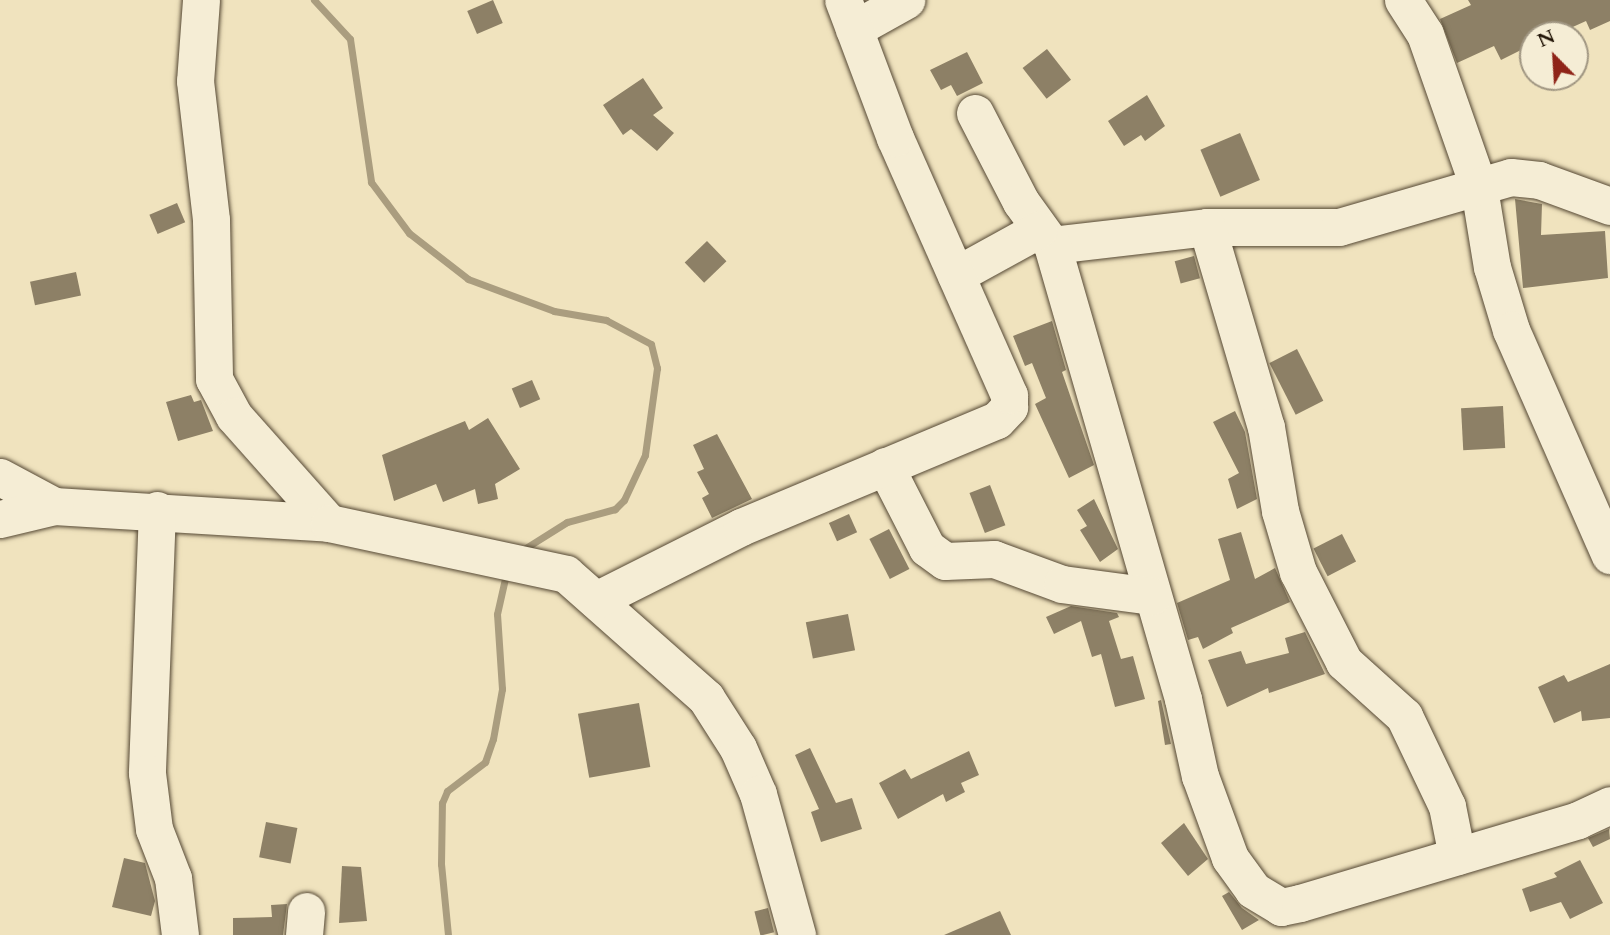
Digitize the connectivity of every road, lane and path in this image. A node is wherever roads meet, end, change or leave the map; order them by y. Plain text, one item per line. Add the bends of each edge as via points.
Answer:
1 (201, 0) edge
2 (906, 0) edge
3 (1414, 3) edge
4 (849, 15) edge
5 (975, 113) dead end
6 (1479, 188) junction
7 (1610, 206) edge
8 (1207, 227) junction
9 (1045, 238) junction
10 (956, 275) junction
11 (885, 466) junction
12 (0, 477) edge
13 (54, 506) junction
14 (157, 510) junction
15 (0, 519) edge
16 (329, 523) junction
17 (1610, 555) edge
18 (1153, 596) junction
19 (596, 600) junction
20 (1610, 805) edge
21 (1457, 856) junction
22 (180, 935) edge
23 (797, 935) edge

1 - 16 street via 195,81 211,220 214,379 234,416
2 - 4 street
3 - 6 street
4 - 10 street via 895,138
5 - 9 street
6 - 7 street via 1511,177 1539,180
6 - 8 street via 1339,227
6 - 17 street via 1492,267 1511,330
8 - 9 street
8 - 21 street via 1266,427 1280,511 1298,572 1344,663 1404,716 1447,806
9 - 10 street
9 - 18 street
10 - 11 street via 1009,395 1009,407 998,420
11 - 18 street via 914,528 927,548 945,561 994,559 1062,584
11 - 19 street via 741,527
12 - 13 street
13 - 14 street
13 - 15 street
14 - 16 street
14 - 22 street via 148,773 154,829 173,878
16 - 19 street via 566,574
18 - 21 street via 1200,776 1230,858 1253,890 1281,907
19 - 23 street via 706,698 738,748 758,794
20 - 21 street

